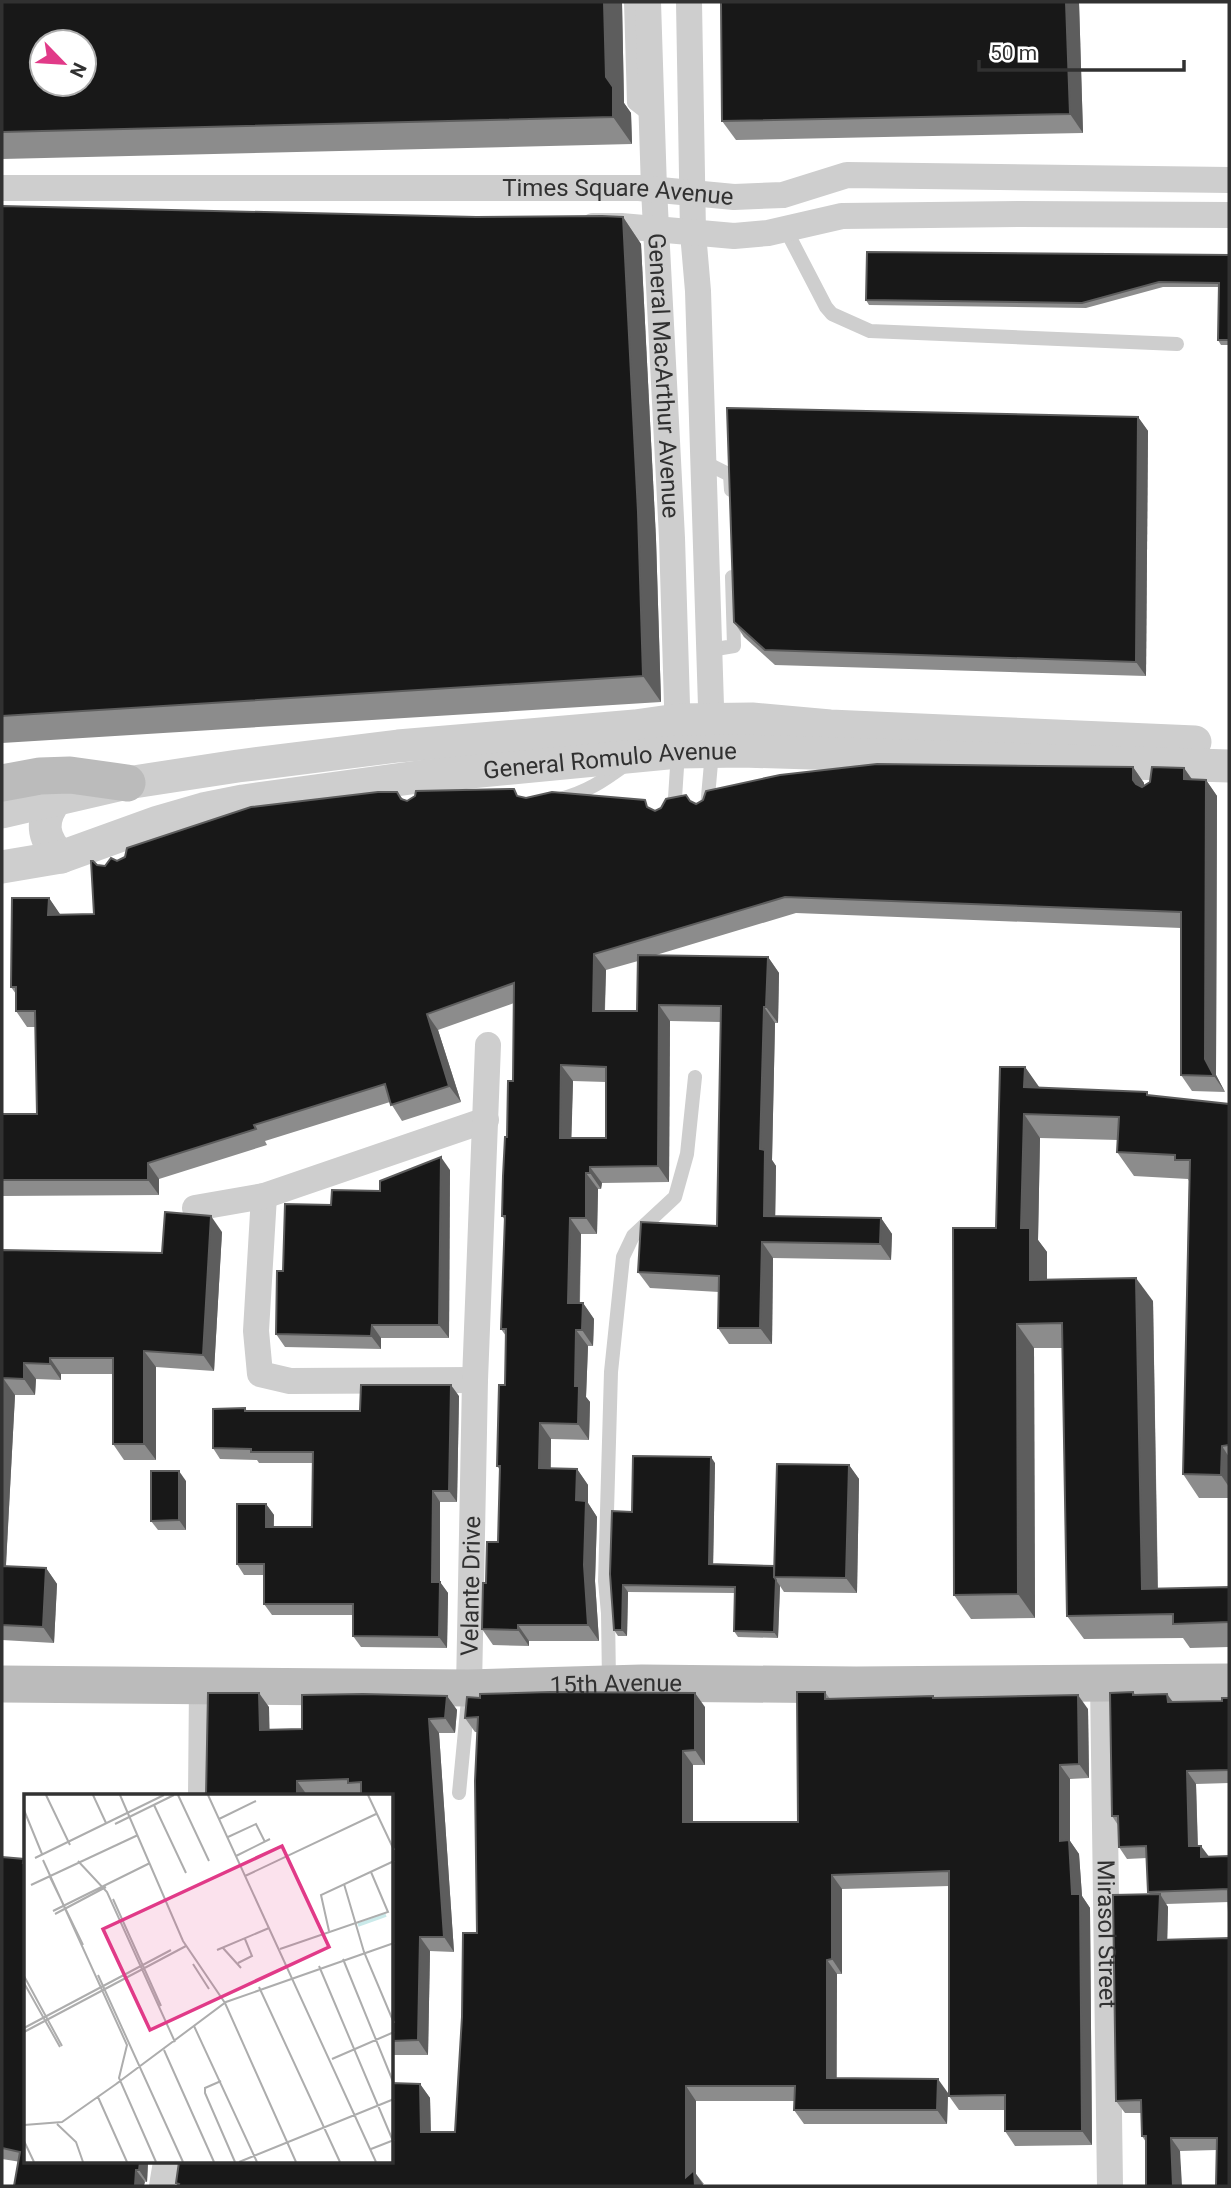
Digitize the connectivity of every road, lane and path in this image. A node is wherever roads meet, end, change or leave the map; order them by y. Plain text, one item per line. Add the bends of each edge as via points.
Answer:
1 (631, 2) edge
2 (648, 2) edge
3 (689, 2) edge
4 (652, 117) junction
5 (1229, 180) edge
6 (2, 188) edge
7 (654, 189) junction
8 (693, 194) junction
9 (1229, 215) edge
10 (565, 227) edge
11 (657, 230) junction
12 (786, 230) junction
13 (693, 233) junction
14 (1177, 344) dead end
15 (704, 462) junction
16 (731, 501) edge
17 (732, 567) edge
18 (710, 650) junction
19 (711, 719) junction
20 (678, 736) junction
21 (1229, 743) edge
22 (712, 751) junction
23 (637, 758) junction
24 (1156, 759) junction
25 (1229, 766) edge
26 (410, 767) junction
27 (2, 783) edge
28 (127, 783) junction
29 (57, 798) junction
30 (546, 802) edge
31 (707, 810) edge
32 (2, 812) edge
33 (666, 817) edge
34 (61, 857) junction
35 (2, 867) edge
36 (488, 1045) dead end
37 (695, 1077) dead end
38 (486, 1120) junction
39 (264, 1196) junction
40 (195, 1208) dead end
41 (475, 1380) junction
42 (1103, 1682) junction
43 (1229, 1682) edge
44 (2, 1684) edge
45 (609, 1684) junction
46 (202, 1685) junction
47 (469, 1688) junction
48 (458, 1793) dead end
49 (201, 1794) edge
50 (166, 2164) edge
51 (162, 2186) edge
52 (1111, 2186) edge

1 - 4 lane via 634,103
2 - 4 street, General MacArthur Avenue
3 - 8 street, General MacArthur Avenue
4 - 7 street, General MacArthur Avenue
5 - 8 street, Times Square Avenue via 846,175 783,195
6 - 7 street, Times Square Avenue
7 - 8 street, Times Square Avenue
7 - 11 street, General MacArthur Avenue
8 - 13 street, General MacArthur Avenue
9 - 12 street, Times Square Avenue via 842,216
10 - 11 street, Times Square Avenue
11 - 13 street, Times Square Avenue
11 - 20 street, General MacArthur Avenue
12 - 13 street, Times Square Avenue via 734,236
12 - 14 lane via 826,307 870,331
13 - 15 street, General MacArthur Avenue
15 - 16 lane via 730,475
15 - 18 street, General MacArthur Avenue
17 - 18 lane via 734,646
18 - 19 street, General MacArthur Avenue
19 - 20 street, General Romulo Avenue
19 - 22 street, General MacArthur Avenue
19 - 24 street, General Romulo Avenue via 830,726
20 - 22 street, General Romulo Avenue
20 - 23 street, General Romulo Avenue
20 - 26 street, General Romulo Avenue via 635,726
20 - 33 lane via 675,798
21 - 24 street, General Romulo Avenue
22 - 24 street, General Romulo Avenue
22 - 31 lane
23 - 26 street, General Romulo Avenue
23 - 30 lane via 593,788
24 - 25 street, General Romulo Avenue
26 - 28 street, General Romulo Avenue via 238,766
26 - 34 street, General Romulo Avenue via 203,809 106,851
27 - 28 main road via 70,775
28 - 29 street, General Romulo Avenue
29 - 32 street, General Romulo Avenue
29 - 34 street via 45,822 51,848
34 - 35 street, General Romulo Avenue
36 - 38 street, Velante Drive
37 - 45 lane via 687,1154 675,1197 632,1236 623,1257 611,1371 605,1581
38 - 39 street
38 - 41 street, Velante Drive
39 - 40 street
39 - 41 street via 257,1331 260,1374 290,1381
41 - 47 street, Velante Drive
42 - 43 main road, 15th Avenue
42 - 45 main road, 15th Avenue
42 - 52 street, Mirasol Street
44 - 46 main road, 15th Avenue
45 - 47 main road, 15th Avenue
46 - 47 main road, 15th Avenue
46 - 49 street
47 - 48 lane, Velante Drive
50 - 51 street

